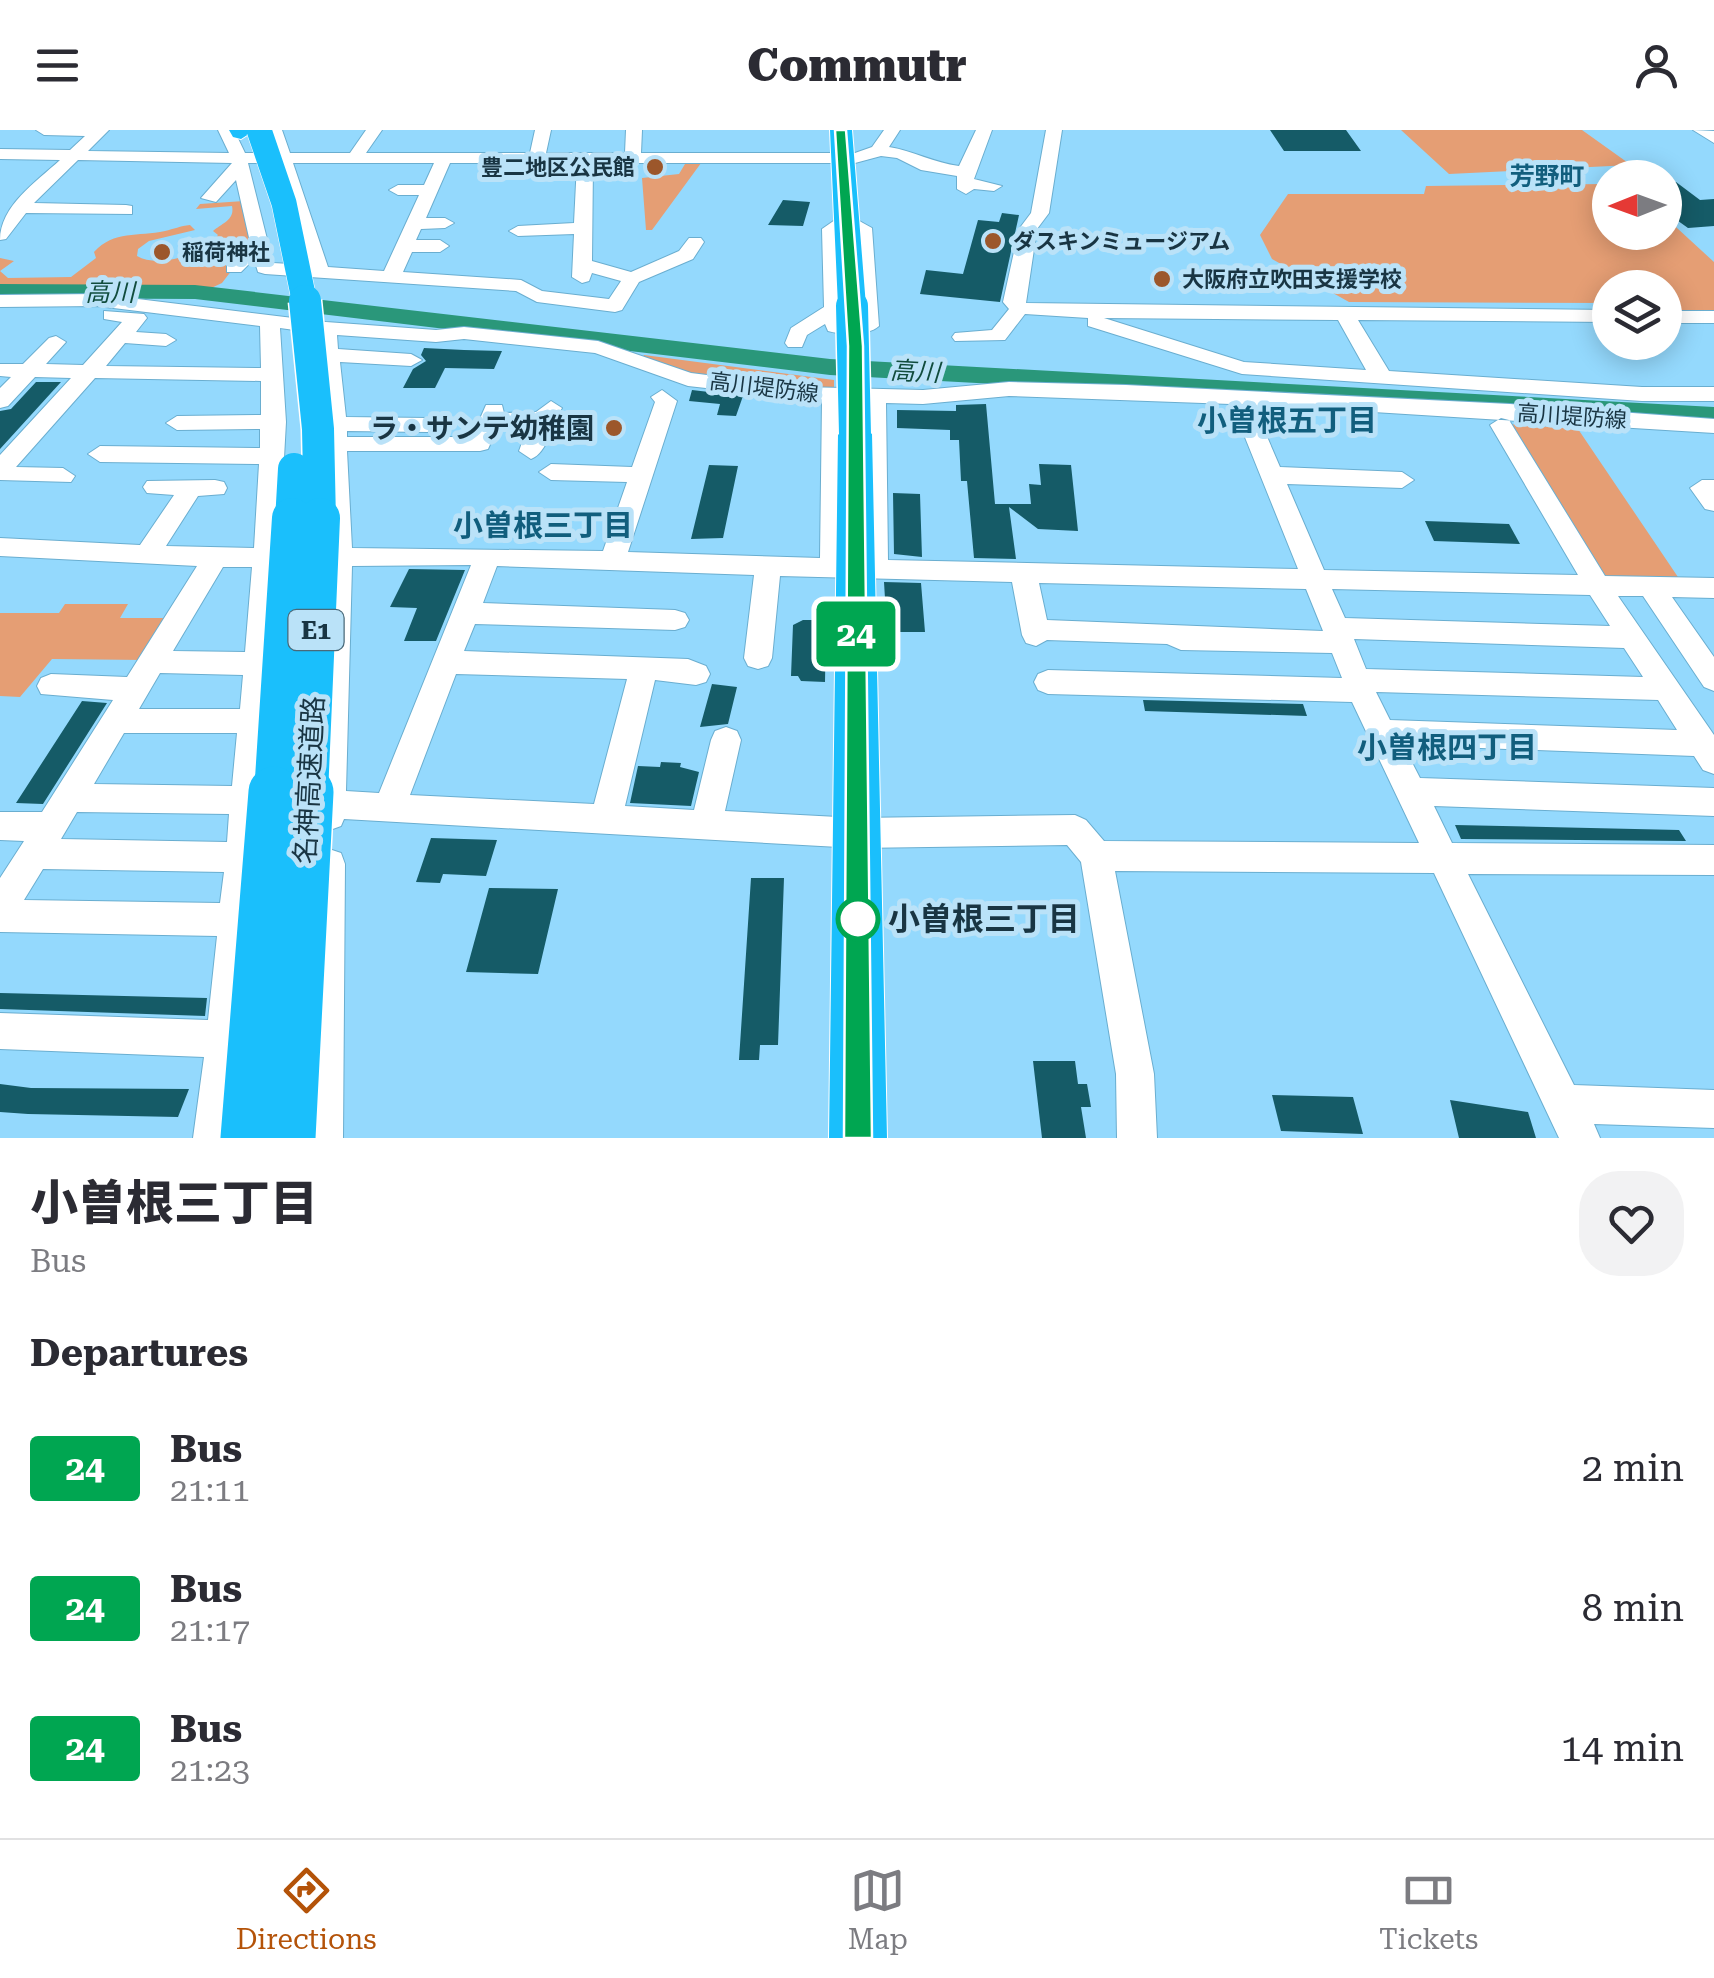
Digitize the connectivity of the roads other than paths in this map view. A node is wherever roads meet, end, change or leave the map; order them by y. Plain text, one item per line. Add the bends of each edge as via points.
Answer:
1 (44, 130) edge
2 (226, 130) edge
3 (274, 130) edge
4 (374, 130) edge
5 (543, 130) edge
6 (634, 130) edge
7 (840, 130) edge
8 (892, 130) edge
9 (984, 130) edge
10 (1054, 130) edge
11 (1701, 130) edge
12 (100, 131) edge
13 (1714, 138) edge
14 (252, 148) edge
15 (879, 151) junction
16 (0, 154) edge
17 (74, 154) junction
18 (420, 156) junction
19 (446, 156) junction
20 (537, 156) junction
21 (585, 156) junction
22 (632, 156) junction
23 (202, 158) junction
24 (355, 158) junction
25 (842, 158) junction
26 (412, 174) dead end
27 (183, 176) dead end
28 (965, 182) junction
29 (994, 186) dead end
30 (398, 190) dead end
31 (430, 190) junction
32 (210, 198) dead end
33 (0, 199) edge
34 (25, 203) junction
35 (126, 210) dead end
36 (445, 223) dead end
37 (415, 224) junction
38 (583, 228) junction
39 (518, 232) dead end
40 (0, 235) edge
41 (260, 242) junction
42 (695, 242) dead end
43 (439, 253) dead end
44 (398, 262) junction
45 (234, 268) dead end
46 (320, 272) junction
47 (632, 278) junction
48 (0, 301) edge
49 (843, 308) junction
50 (1020, 308) junction
51 (1065, 312) junction
52 (210, 314) junction
53 (1344, 314) junction
54 (1592, 316) edge
55 (1682, 317) edge
56 (1714, 317) edge
57 (137, 318) junction
58 (270, 323) junction
59 (962, 336) dead end
60 (120, 337) junction
61 (166, 340) dead end
62 (327, 341) junction
63 (56, 342) dead end
64 (795, 343) dead end
65 (616, 351) junction
66 (551, 354) dead end
67 (411, 360) dead end
68 (0, 370) edge
69 (29, 370) junction
70 (89, 371) junction
71 (273, 375) junction
72 (1382, 378) junction
73 (1714, 394) edge
74 (833, 395) junction
75 (662, 398) dead end
76 (0, 400) edge
77 (1298, 401) junction
78 (865, 416) junction
79 (274, 422) junction
80 (177, 423) dead end
81 (1501, 426) dead end
82 (1714, 426) edge
83 (335, 434) junction
84 (531, 451) dead end
85 (100, 454) dead end
86 (274, 456) junction
87 (0, 470) edge
88 (551, 472) dead end
89 (641, 475) junction
90 (1272, 475) junction
91 (63, 476) dead end
92 (1402, 480) dead end
93 (155, 487) dead end
94 (1714, 488) edge
95 (1714, 503) edge
96 (0, 548) edge
97 (148, 553) junction
98 (339, 555) junction
99 (488, 556) junction
100 (216, 558) junction
101 (267, 558) junction
102 (612, 560) junction
103 (768, 567) junction
104 (855, 570) junction
105 (1022, 572) junction
106 (1315, 578) junction
107 (1598, 585) junction
108 (1650, 586) junction
109 (1709, 592) edge
110 (466, 613) junction
111 (675, 620) dead end
112 (1338, 635) junction
113 (1631, 637) junction
114 (758, 658) dead end
115 (153, 662) junction
116 (446, 662) junction
117 (259, 664) junction
118 (644, 669) junction
119 (696, 674) dead end
120 (1714, 679) edge
121 (1048, 682) dead end
122 (1360, 685) junction
123 (51, 686) dead end
124 (1666, 688) junction
125 (135, 690) junction
126 (117, 721) junction
127 (253, 721) junction
128 (1382, 732) junction
129 (726, 740) dead end
130 (1709, 753) edge
131 (1409, 791) junction
132 (68, 798) junction
133 (247, 800) junction
134 (1714, 802) edge
135 (330, 805) junction
136 (389, 808) junction
137 (606, 820) junction
138 (706, 825) junction
139 (0, 826) edge
140 (857, 832) junction
141 (42, 841) junction
142 (244, 856) junction
143 (1096, 856) junction
144 (1446, 857) junction
145 (1714, 860) edge
146 (3, 900) edge
147 (236, 920) junction
148 (0, 1031) edge
149 (225, 1039) junction
150 (1714, 1109) edge
151 (1571, 1121) edge
152 (213, 1138) edge
153 (246, 1138) edge
154 (290, 1138) edge
155 (323, 1138) edge
156 (858, 1138) edge
157 (1137, 1138) edge

1 - 12 street
2 - 14 street
3 - 14 street
4 - 24 street
5 - 20 street
6 - 22 street
7 - 25 highway
8 - 15 street
9 - 28 street
10 - 50 street via 1040,213 1028,229 1013,302
11 - 13 street
12 - 17 street
14 - 23 street
14 - 24 street
14 - 32 street
14 - 41 street
14 - 46 street
14 - 153 highway, 名神高速道路 / E1, bridge via 278,260 294,457
14 - 154 highway, 名神高速道路 / E1, bridge via 287,210 298,258 320,447
15 - 25 street via 870,158
15 - 28 street
16 - 17 street
17 - 23 street
17 - 34 street
18 - 19 street
18 - 24 street
18 - 26 street
19 - 20 street
19 - 31 street
20 - 21 street
21 - 22 street
21 - 38 street
22 - 25 street via 769,150
23 - 27 street
25 - 49 highway
28 - 29 street
30 - 31 street
31 - 37 street
33 - 34 street
34 - 35 street
34 - 40 street
36 - 37 street
37 - 44 street
38 - 39 street
38 - 47 street via 582,270
41 - 45 street
41 - 46 street via 264,268
42 - 47 street via 686,255
43 - 44 street
44 - 46 street
44 - 47 street via 521,286 536,296 615,306
48 - 52 street, 高川堤防線 via 98,300
48 - 57 street
49 - 64 street via 798,332
49 - 78 highway, bridge
50 - 51 street
50 - 59 street via 998,336
51 - 53 street
51 - 72 street via 1242,368
52 - 57 street
52 - 58 street, 高川堤防線
53 - 54 street
53 - 72 street
55 - 56 street
57 - 60 street
58 - 62 street, 高川堤防線
58 - 71 street
60 - 61 street
60 - 70 street
62 - 65 street, 高川堤防線 via 464,333
62 - 67 street
62 - 83 street
63 - 69 street
65 - 66 street
65 - 74 street, 高川堤防線 via 688,378
68 - 69 street
69 - 70 street
69 - 76 street
70 - 71 street
70 - 87 street
71 - 79 street
72 - 73 street
74 - 78 street, 高川堤防線
74 - 104 street via 832,556
75 - 89 street
77 - 78 street, 高川堤防線 via 1009,389
77 - 82 street, 高川堤防線
77 - 90 street via 1256,414 1251,424
78 - 104 highway
79 - 80 street
79 - 86 street
81 - 107 street
83 - 84 street via 480,444 490,419 547,412
83 - 98 street
85 - 86 street
86 - 101 street
87 - 91 street
88 - 89 street
89 - 102 street
90 - 92 street
90 - 106 street
93 - 97 street via 203,488
94 - 95 street via 1702,488
96 - 97 street
97 - 100 street
98 - 99 street
98 - 101 street
98 - 135 street
99 - 102 street
99 - 110 street
100 - 101 street
100 - 115 street
101 - 117 street
102 - 103 street
103 - 104 street
103 - 114 street
104 - 105 street
104 - 140 highway
105 - 106 street
105 - 112 street via 1042,632
106 - 107 street
106 - 112 street
107 - 108 street
107 - 113 street
108 - 109 street
108 - 120 street
110 - 111 street
110 - 116 street
112 - 113 street
112 - 122 street
113 - 124 street
115 - 117 street
115 - 125 street
116 - 118 street
116 - 136 street
117 - 127 street
118 - 119 street
118 - 137 street
121 - 122 street
122 - 124 street
122 - 128 street
123 - 125 street
124 - 130 street
125 - 126 street
126 - 127 street
126 - 132 street
127 - 133 street
128 - 130 street
128 - 131 street
129 - 138 street
131 - 134 street
131 - 144 street
132 - 133 street
132 - 141 street
133 - 135 street
133 - 142 street
135 - 136 street
135 - 155 street
136 - 137 street
137 - 138 street
138 - 140 street
139 - 141 street
140 - 143 street via 1075,830
140 - 156 highway
141 - 142 street
141 - 146 street
142 - 147 street
143 - 144 street
143 - 157 street via 1136,1074
144 - 145 street
144 - 151 street
146 - 147 street
147 - 149 street
148 - 149 street
149 - 152 street
150 - 151 street

